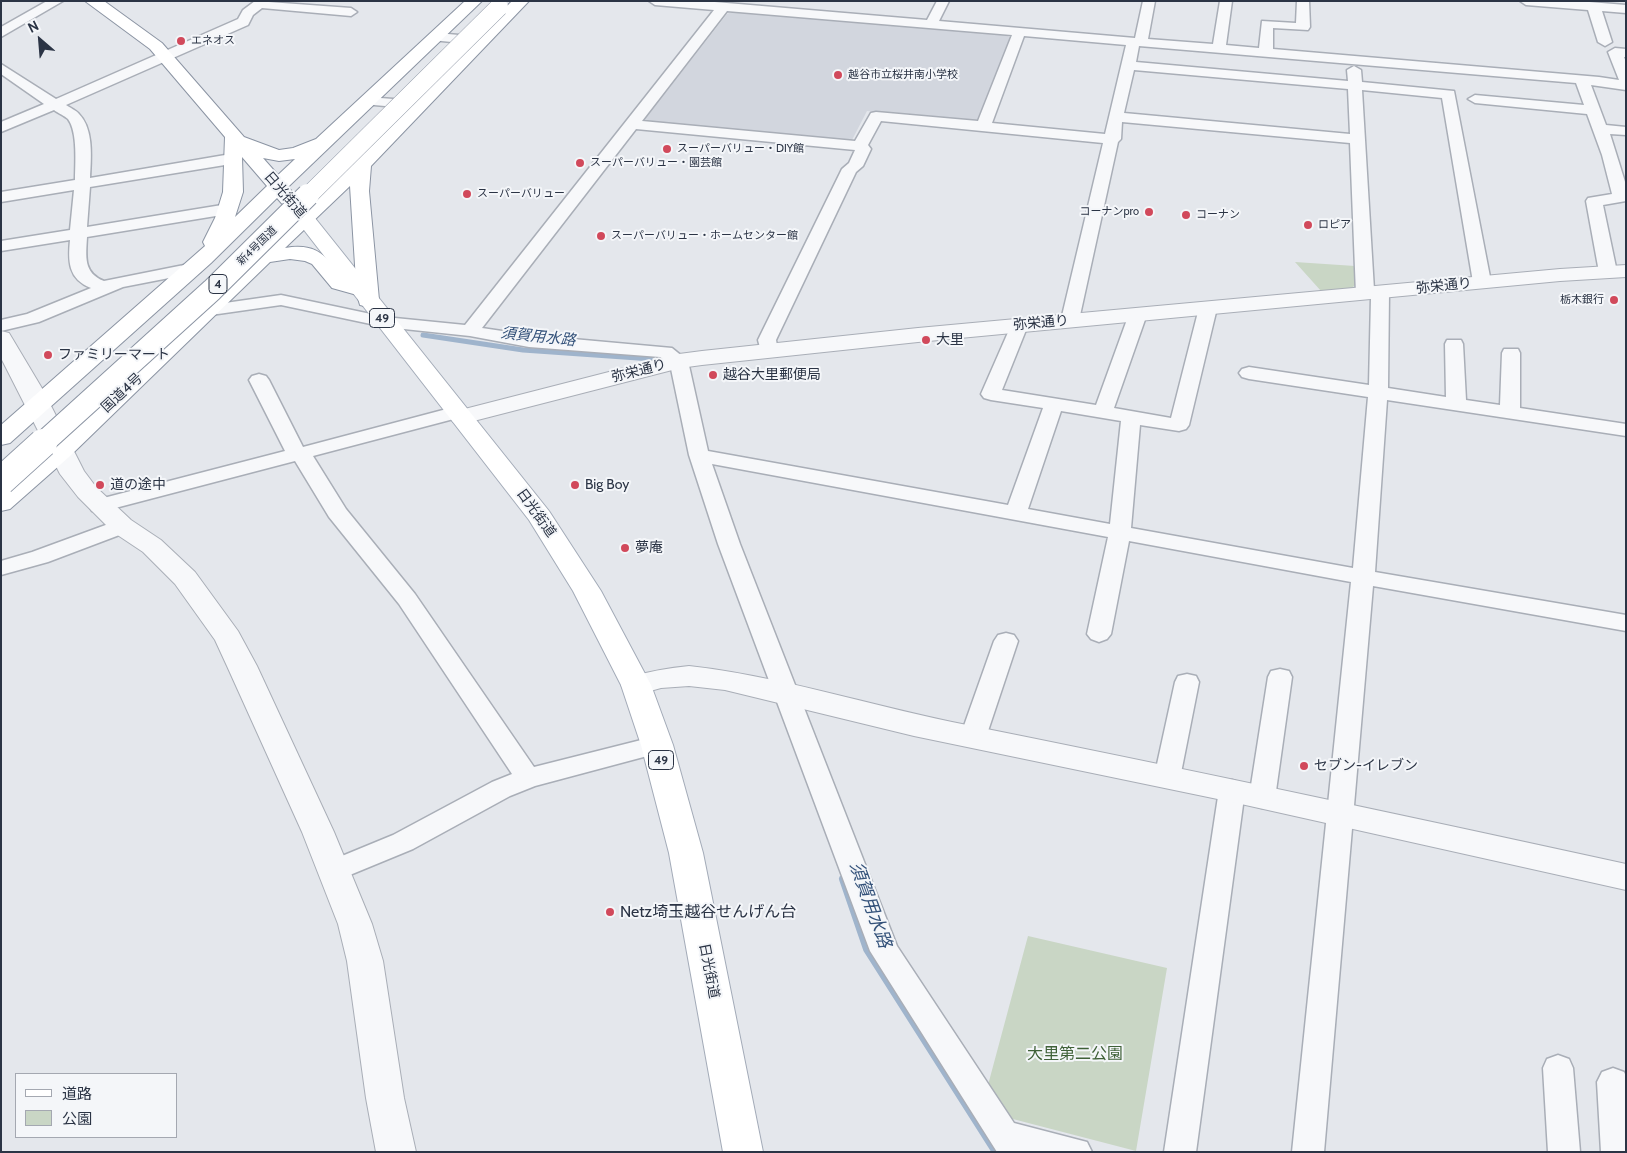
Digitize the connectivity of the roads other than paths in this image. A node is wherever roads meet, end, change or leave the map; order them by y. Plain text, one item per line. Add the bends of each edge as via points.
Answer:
1 (57, 1) edge
2 (93, 1) edge
3 (521, 1) edge
4 (655, 1) edge
5 (943, 1) edge
6 (1149, 1) edge
7 (1226, 1) edge
8 (1303, 1) edge
9 (1526, 1) edge
10 (261, 3) edge
11 (490, 3) edge
12 (723, 7) junction
13 (1594, 7) junction
14 (1626, 9) edge
15 (351, 12) dead end
16 (930, 26) junction
17 (1, 33) edge
18 (1019, 33) junction
19 (437, 37) junction
20 (482, 41) junction
21 (1605, 42) dead end
22 (1133, 43) junction
23 (1219, 50) junction
24 (1626, 53) edge
25 (1266, 54) junction
26 (166, 56) junction
27 (1353, 61) junction
28 (1128, 65) junction
29 (1, 68) edge
30 (17, 78) junction
31 (1582, 80) junction
32 (1, 82) edge
33 (1623, 84) edge
34 (1355, 85) junction
35 (1475, 99) dead end
36 (368, 100) junction
37 (1626, 101) edge
38 (54, 105) junction
39 (418, 105) junction
40 (1594, 110) junction
41 (1117, 117) junction
42 (631, 124) junction
43 (983, 127) junction
44 (1, 128) edge
45 (1600, 128) junction
46 (1626, 131) edge
47 (234, 138) junction
48 (1113, 139) junction
49 (1357, 139) junction
50 (323, 142) junction
51 (860, 146) junction
52 (231, 160) junction
53 (362, 165) junction
54 (82, 183) junction
55 (278, 188) junction
56 (1, 197) edge
57 (228, 209) junction
58 (304, 217) junction
59 (80, 232) junction
60 (1, 246) edge
61 (265, 257) junction
62 (199, 264) junction
63 (1617, 272) edge
64 (1482, 282) junction
65 (107, 287) junction
66 (1373, 293) junction
67 (364, 295) junction
68 (1208, 308) junction
69 (211, 310) junction
70 (1138, 314) junction
71 (1070, 320) junction
72 (384, 322) junction
73 (1019, 325) junction
74 (1, 326) edge
75 (470, 331) junction
76 (1, 338) edge
77 (1454, 344) dead end
78 (769, 350) junction
79 (1511, 353) dead end
80 (678, 362) junction
81 (1249, 373) dead end
82 (259, 380) dead end
83 (1378, 392) junction
84 (1054, 404) junction
85 (1456, 404) junction
86 (37, 406) junction
87 (1103, 412) junction
88 (1510, 412) junction
89 (460, 415) junction
90 (1132, 417) junction
91 (1626, 430) edge
92 (1, 438) edge
93 (60, 452) junction
94 (699, 454) junction
95 (299, 455) junction
96 (1, 460) edge
97 (1, 481) edge
98 (1, 503) edge
99 (1016, 513) junction
100 (111, 516) junction
101 (1120, 532) junction
102 (1, 568) edge
103 (1363, 577) junction
104 (1626, 623) edge
105 (1099, 634) dead end
106 (1006, 641) dead end
107 (1280, 677) dead end
108 (1186, 682) dead end
109 (636, 685) junction
110 (787, 695) junction
111 (973, 737) junction
112 (657, 745) junction
113 (528, 778) junction
114 (1167, 778) junction
115 (1232, 790) junction
116 (1262, 798) junction
117 (1340, 814) junction
118 (335, 870) junction
119 (1626, 877) edge
120 (1558, 1068) dead end
121 (1613, 1082) dead end
122 (1010, 1144) edge
123 (396, 1152) edge
124 (743, 1152) edge
125 (1076, 1152) edge
126 (1180, 1152) edge
127 (1308, 1152) edge
128 (1564, 1152) edge
129 (1617, 1152) edge

1 - 17 street
2 - 26 main road, 日光街道 via 136,29
3 - 20 main road, 国道4号
4 - 12 street
5 - 16 street
6 - 22 street via 1140,40
7 - 23 street
8 - 25 street via 1303,27 1267,24
9 - 13 street
10 - 15 street
10 - 26 street via 248,13 243,22
11 - 19 main road
11 - 96 main road, 新4号国道 / 4 via 146,332
11 - 97 main road, 新4号国道 / 4, bridge via 212,290
12 - 16 street
12 - 42 street
13 - 14 street
13 - 21 street
16 - 18 street
18 - 22 street
18 - 43 street
19 - 20 street
19 - 36 main road
20 - 39 main road, 国道4号
22 - 23 street
22 - 28 street
23 - 25 street
24 - 33 street via 1615,52
25 - 27 street
26 - 38 street
26 - 47 main road, 日光街道
27 - 31 street
27 - 34 street
28 - 34 street
28 - 41 street
29 - 30 street
30 - 32 street
30 - 38 street
31 - 33 street
31 - 40 street
33 - 37 street
34 - 49 street
34 - 64 street via 1449,94
35 - 40 street
36 - 39 street
36 - 50 main road
38 - 44 street
38 - 54 street via 74,117 82,129
39 - 53 main road, 国道4号
40 - 45 street
41 - 48 street
41 - 49 street
42 - 51 street
42 - 75 street via 547,237
43 - 48 street
43 - 51 street via 876,116
45 - 46 street
45 - 63 street via 1621,197 1594,201
47 - 50 main road via 274,155 304,152
47 - 52 main road, 4
47 - 55 main road, 日光街道
48 - 71 street
49 - 66 street
50 - 55 main road
51 - 78 street via 863,149 855,166 850,169 767,340
52 - 54 street
52 - 57 main road, 4 via 234,184
53 - 58 main road, 国道4号
53 - 67 main road via 359,186
54 - 56 street
54 - 59 street
55 - 58 main road, 日光街道
55 - 62 main road, 4
57 - 59 street
57 - 62 main road, 4
58 - 61 main road, 国道4号 / 4
58 - 67 main road, 日光街道 / 49
59 - 60 street
59 - 65 street via 78,262 81,274 93,284
61 - 67 main road via 290,253 310,255 340,283
61 - 69 main road, 国道4号 / 4
62 - 65 street
62 - 86 main road, 4
63 - 64 street, 弥栄通り
64 - 66 street, 弥栄通り
65 - 74 street via 33,318
66 - 68 street, 弥栄通り
66 - 83 street
67 - 72 main road, 日光街道 / 49
68 - 70 street, 弥栄通り
68 - 90 street via 1178,425
69 - 72 street via 281,300
69 - 93 main road, 国道4号 / 4
70 - 71 street, 弥栄通り
70 - 87 street
71 - 73 street, 弥栄通り
72 - 75 street
72 - 89 main road, 日光街道 / 49
73 - 78 street, 弥栄通り
73 - 84 street via 991,394
75 - 80 street via 529,341 664,352
76 - 86 street
77 - 85 street
78 - 80 street, 弥栄通り
79 - 88 street
80 - 89 street, 弥栄通り
80 - 94 street
81 - 83 street
82 - 95 street
83 - 85 street
83 - 103 street
84 - 87 street
84 - 99 street
85 - 88 street
86 - 92 main road, 4
86 - 93 street
87 - 90 street
88 - 91 street
89 - 95 street
89 - 109 main road, 日光街道 / 49 via 540,516 561,548
90 - 101 street
93 - 98 main road, 国道4号 / 4
93 - 100 street via 87,492
94 - 99 street
94 - 110 street via 732,553
95 - 100 street
95 - 113 street via 337,512 407,599
99 - 101 street
100 - 102 street via 40,557
100 - 118 street via 152,546 185,578 228,638
101 - 103 street
101 - 105 street
103 - 104 street
103 - 117 street
106 - 111 street
107 - 116 street
108 - 114 street
109 - 110 street via 661,678 689,676 725,680
109 - 112 main road, 日光街道 / 49
110 - 111 street
110 - 122 street via 884,951
111 - 114 street
112 - 113 street
112 - 124 main road, 日光街道 / 49 via 686,853
113 - 118 street via 403,842
114 - 115 street
115 - 116 street
115 - 126 street
116 - 117 street
117 - 119 street
117 - 127 street
118 - 123 street via 365,961
120 - 128 street
121 - 129 street
122 - 125 street

